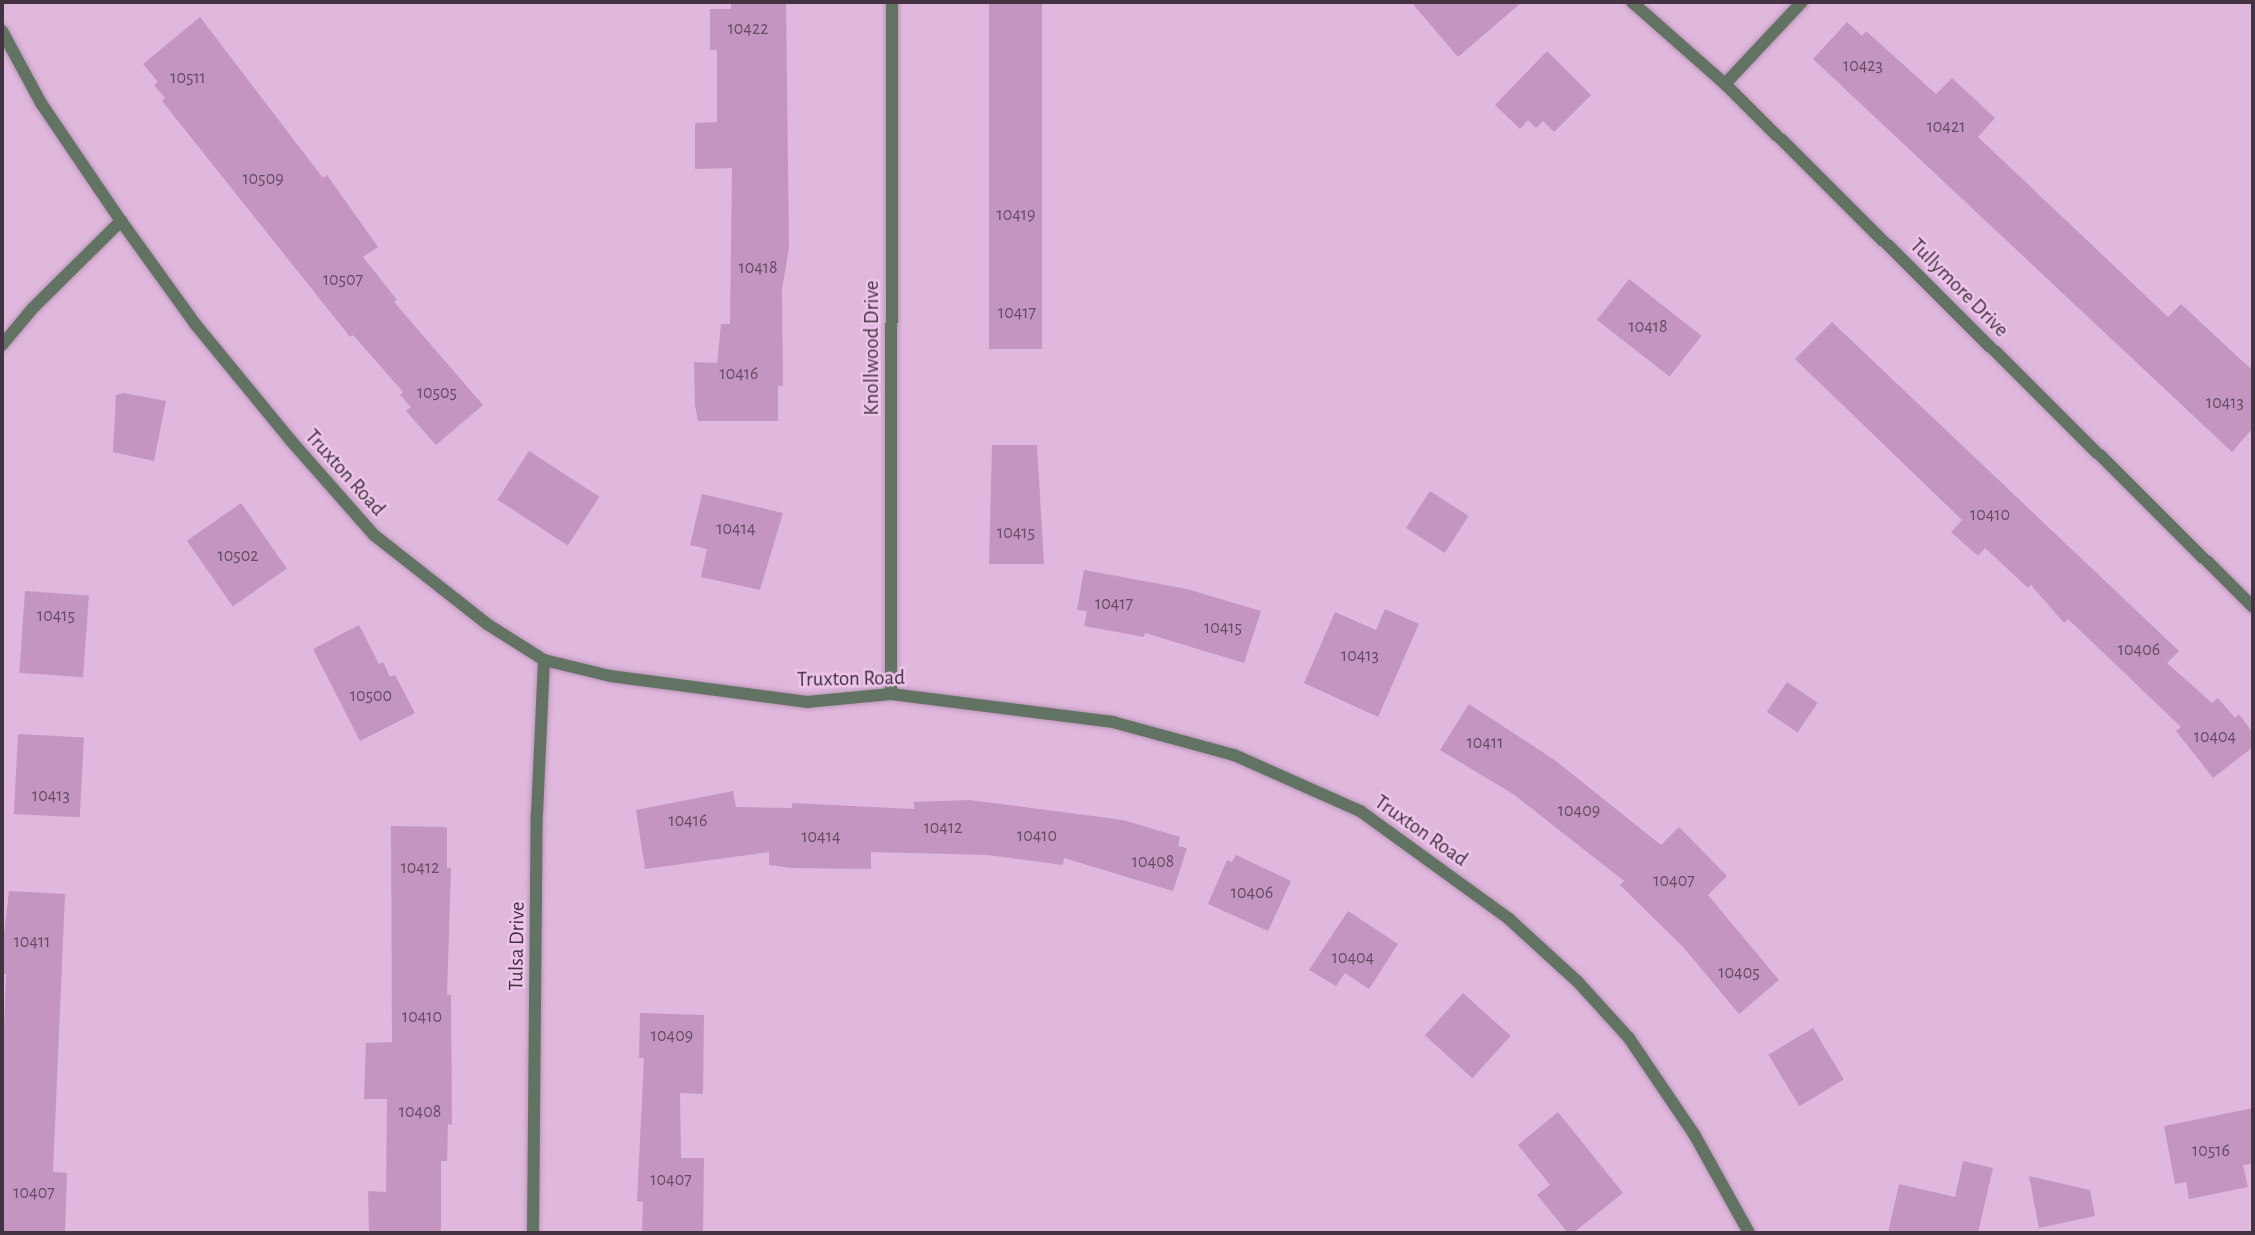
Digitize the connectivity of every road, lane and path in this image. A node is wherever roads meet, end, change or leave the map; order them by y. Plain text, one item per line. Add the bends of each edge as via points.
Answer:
1 (892, 2) edge
2 (1632, 2) edge
3 (1802, 2) edge
4 (2, 31) edge
5 (1725, 84) junction
6 (121, 221) junction
7 (2, 345) edge
8 (2253, 607) edge
9 (544, 660) junction
10 (891, 694) junction
11 (533, 1233) edge
12 (1749, 1233) edge

1 - 10 street, Knollwood Drive
2 - 5 street, Tullymore Drive
3 - 5 street
4 - 6 street, Truxton Road via 41,103
5 - 8 street, Tullymore Drive
6 - 7 street via 33,307
6 - 9 street, Truxton Road via 196,325 374,535 433,585
9 - 10 street, Truxton Road via 610,676 807,702
9 - 11 street, Tulsa Drive via 537,814
10 - 12 street, Truxton Road via 1113,722 1234,755 1360,811 1509,919 1578,982 1629,1038 1694,1134

